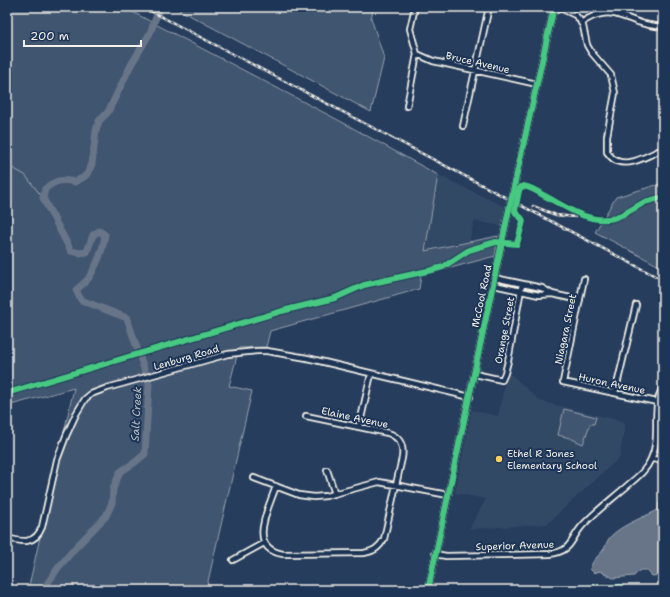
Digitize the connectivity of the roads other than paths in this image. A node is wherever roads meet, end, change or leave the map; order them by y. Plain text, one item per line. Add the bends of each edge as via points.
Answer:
1 (415, 7) edge
2 (489, 7) edge
3 (554, 7) edge
4 (558, 7) edge
5 (581, 23) junction
6 (663, 27) edge
7 (417, 54) junction
8 (475, 70) junction
9 (537, 84) junction
10 (407, 106) dead end
11 (463, 126) dead end
12 (663, 149) edge
13 (495, 278) junction
14 (584, 279) dead end
15 (522, 284) junction
16 (494, 285) junction
17 (521, 291) junction
18 (552, 294) junction
19 (580, 300) junction
20 (636, 305) dead end
21 (371, 374) junction
22 (475, 374) junction
23 (563, 382) joint
24 (663, 387) edge
25 (615, 393) junction
26 (470, 396) junction
27 (657, 402) junction
28 (306, 416) dead end
29 (359, 427) junction
30 (651, 459) junction
31 (663, 460) edge
32 (327, 470) dead end
33 (254, 478) dead end
34 (396, 485) junction
35 (276, 486) junction
36 (334, 494) junction
37 (448, 496) junction
38 (7, 538) edge
39 (264, 543) junction
40 (435, 554) junction
41 (233, 560) dead end
42 (428, 590) edge

1 - 7 street via 410,29
2 - 8 street
3 - 9 street, McCool Road
4 - 5 street via 575,15
5 - 6 street via 594,16 611,13
5 - 12 street via 587,45 611,75 614,85 615,93 606,136 607,152 616,161 624,162 634,161
7 - 8 street, Bruce Avenue via 433,61
7 - 10 street
8 - 9 street, Bruce Avenue
8 - 11 street
9 - 13 street, McCool Road
13 - 15 street
13 - 16 street, McCool Road
14 - 19 street, Niagara Street
15 - 17 street, Orange Street
15 - 18 street via 542,288
16 - 17 street
16 - 22 street, McCool Road
17 - 18 street via 539,295
17 - 22 street, Orange Street via 502,380
18 - 19 street
19 - 23 street, Niagara Street
20 - 25 street
21 - 26 street, Lenburg Road
21 - 29 street
21 - 38 street, Lenburg Road via 300,357 257,351 228,354 96,392 85,399 59,452 40,533 29,541
22 - 26 street, McCool Road
23 - 25 street, Huron Avenue
24 - 27 street
25 - 27 street, Huron Avenue
26 - 37 street, McCool Road
27 - 30 street via 657,436
28 - 29 street, Elaine Avenue
29 - 34 street, Elaine Avenue via 395,436 401,443 403,453
30 - 31 street
30 - 40 street, Superior Avenue via 641,473 582,526 570,545 562,552 446,556
32 - 36 street
33 - 35 street
34 - 36 street via 373,483
34 - 37 street
34 - 39 street, Elaine Avenue via 384,539 374,550 364,553 283,554 270,550
35 - 36 street via 308,497
35 - 39 street via 262,529
37 - 40 street, McCool Road
39 - 41 street
40 - 42 street, McCool Road

